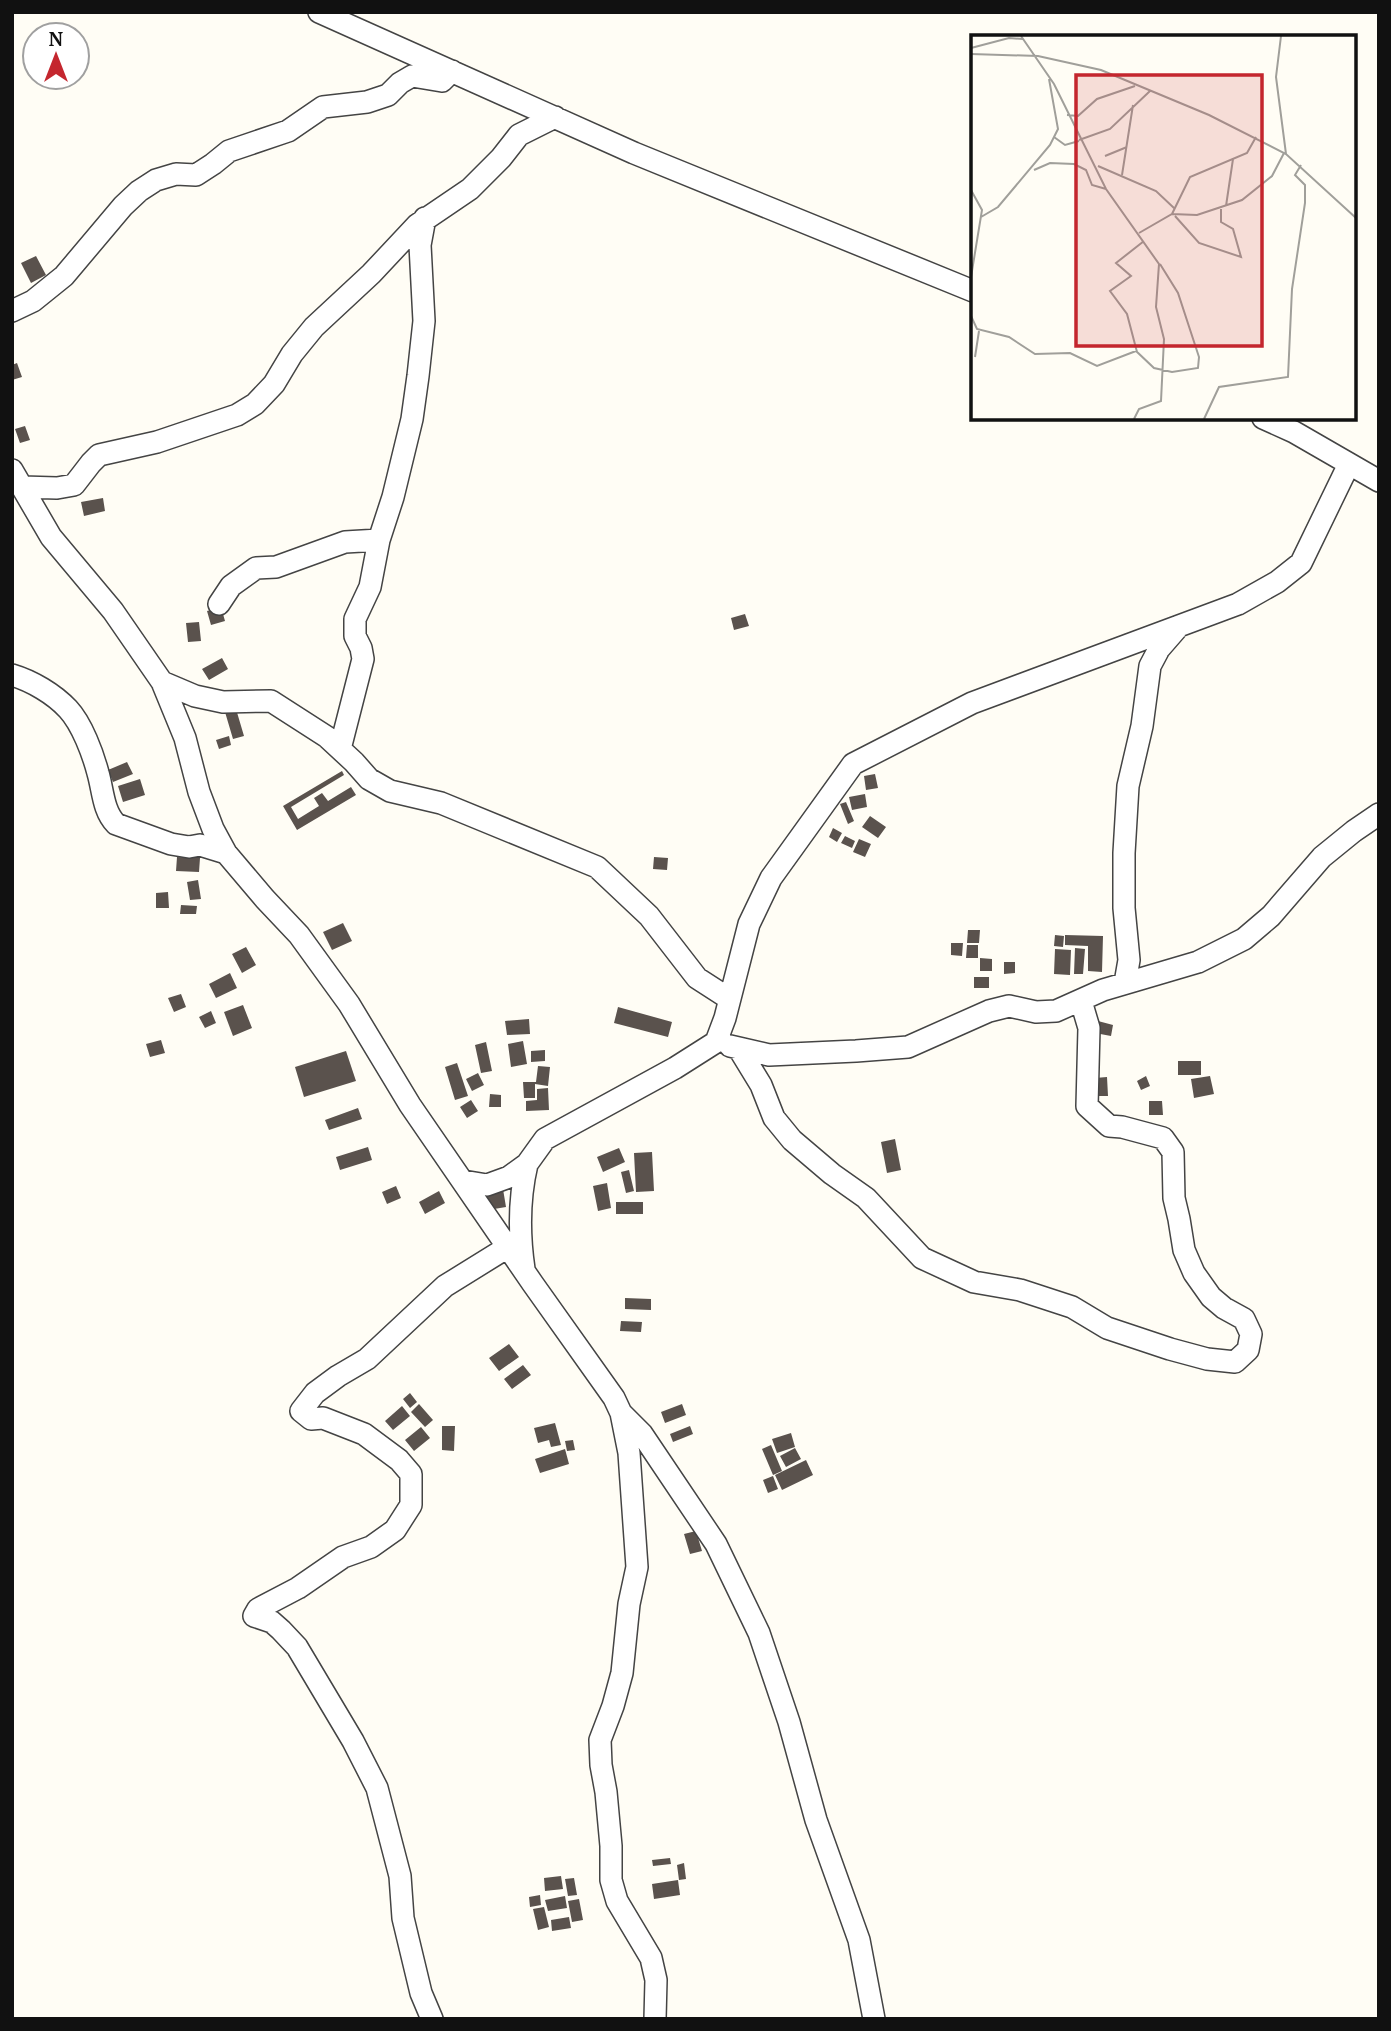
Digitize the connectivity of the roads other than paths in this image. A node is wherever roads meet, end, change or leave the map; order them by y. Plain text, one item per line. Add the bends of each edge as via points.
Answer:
1 (319, 12) edge
2 (452, 71) junction
3 (518, 100) junction
4 (555, 117) junction
5 (519, 135) junction
6 (425, 218) junction
7 (971, 290) edge
8 (12, 311) edge
9 (1268, 420) edge
10 (1349, 464) junction
11 (1379, 481) edge
12 (18, 485) edge
13 (379, 540) junction
14 (219, 604) dead end
15 (1181, 625) junction
16 (12, 676) edge
17 (162, 682) junction
18 (340, 749) junction
19 (1379, 814) edge
20 (207, 837) junction
21 (1125, 984) junction
22 (728, 998) junction
23 (1081, 1001) junction
24 (716, 1042) junction
25 (739, 1049) junction
26 (527, 1164) junction
27 (463, 1181) junction
28 (508, 1247) junction
29 (524, 1271) junction
30 (621, 1413) junction
31 (432, 2019) edge
32 (655, 2019) edge
33 (874, 2019) edge

1 - 2 street
2 - 3 street
2 - 8 street via 442,81 412,76 387,95 367,102 323,107 288,131 229,151 196,174 156,180 123,206 64,276
3 - 4 street
3 - 5 street
4 - 5 street
4 - 7 street
5 - 6 street via 470,189
6 - 12 street via 314,327 274,384 246,410 157,442 99,455 74,485
6 - 13 street via 420,245 424,321 412,419
9 - 10 street
10 - 11 street
10 - 15 street via 1301,563 1238,604
12 - 17 street via 51,537 113,611
13 - 14 street via 345,542 276,567 256,568 230,586
13 - 18 street via 370,587 355,618 363,659
15 - 21 street via 1150,666 1128,786 1124,908 1129,960
15 - 22 street via 972,703 853,764 771,878 749,924
16 - 20 street via 48,692 69,710 86,739 110,818 116,824 189,847
17 - 18 street via 223,702 271,701
17 - 20 street via 185,738
18 - 22 street via 369,779 390,791 441,803 597,867 649,916 697,978
19 - 21 street via 1322,857 1271,916 1244,939 1198,962
20 - 27 street via 299,935
21 - 23 street
22 - 24 street
23 - 25 street via 1056,1011 1009,1006 989,1011 908,1046 769,1055
23 - 25 street via 1089,1028 1087,1106 1109,1126 1163,1138 1172,1152 1174,1198 1184,1250 1211,1297 1244,1319 1251,1334 1248,1350 1235,1362 1207,1359 1107,1328 1072,1307 1020,1290 974,1282 922,1258 866,1198 792,1140 774,1118
24 - 25 street
24 - 26 street via 545,1139
26 - 27 street via 487,1185
26 - 29 street via 522,1189
27 - 28 street
28 - 29 street
28 - 31 street via 445,1286 367,1359 315,1393 301,1412 365,1434 399,1460 411,1474 411,1505 395,1530 371,1547 343,1557 258,1609 254,1616 272,1622 298,1647 377,1788 400,1876 403,1918
29 - 30 street
30 - 32 street via 629,1453 637,1567 622,1673 600,1740 601,1765 611,1880 617,1901 651,1958 656,1980
30 - 33 street via 642,1434 716,1545 759,1633 816,1820 859,1940

